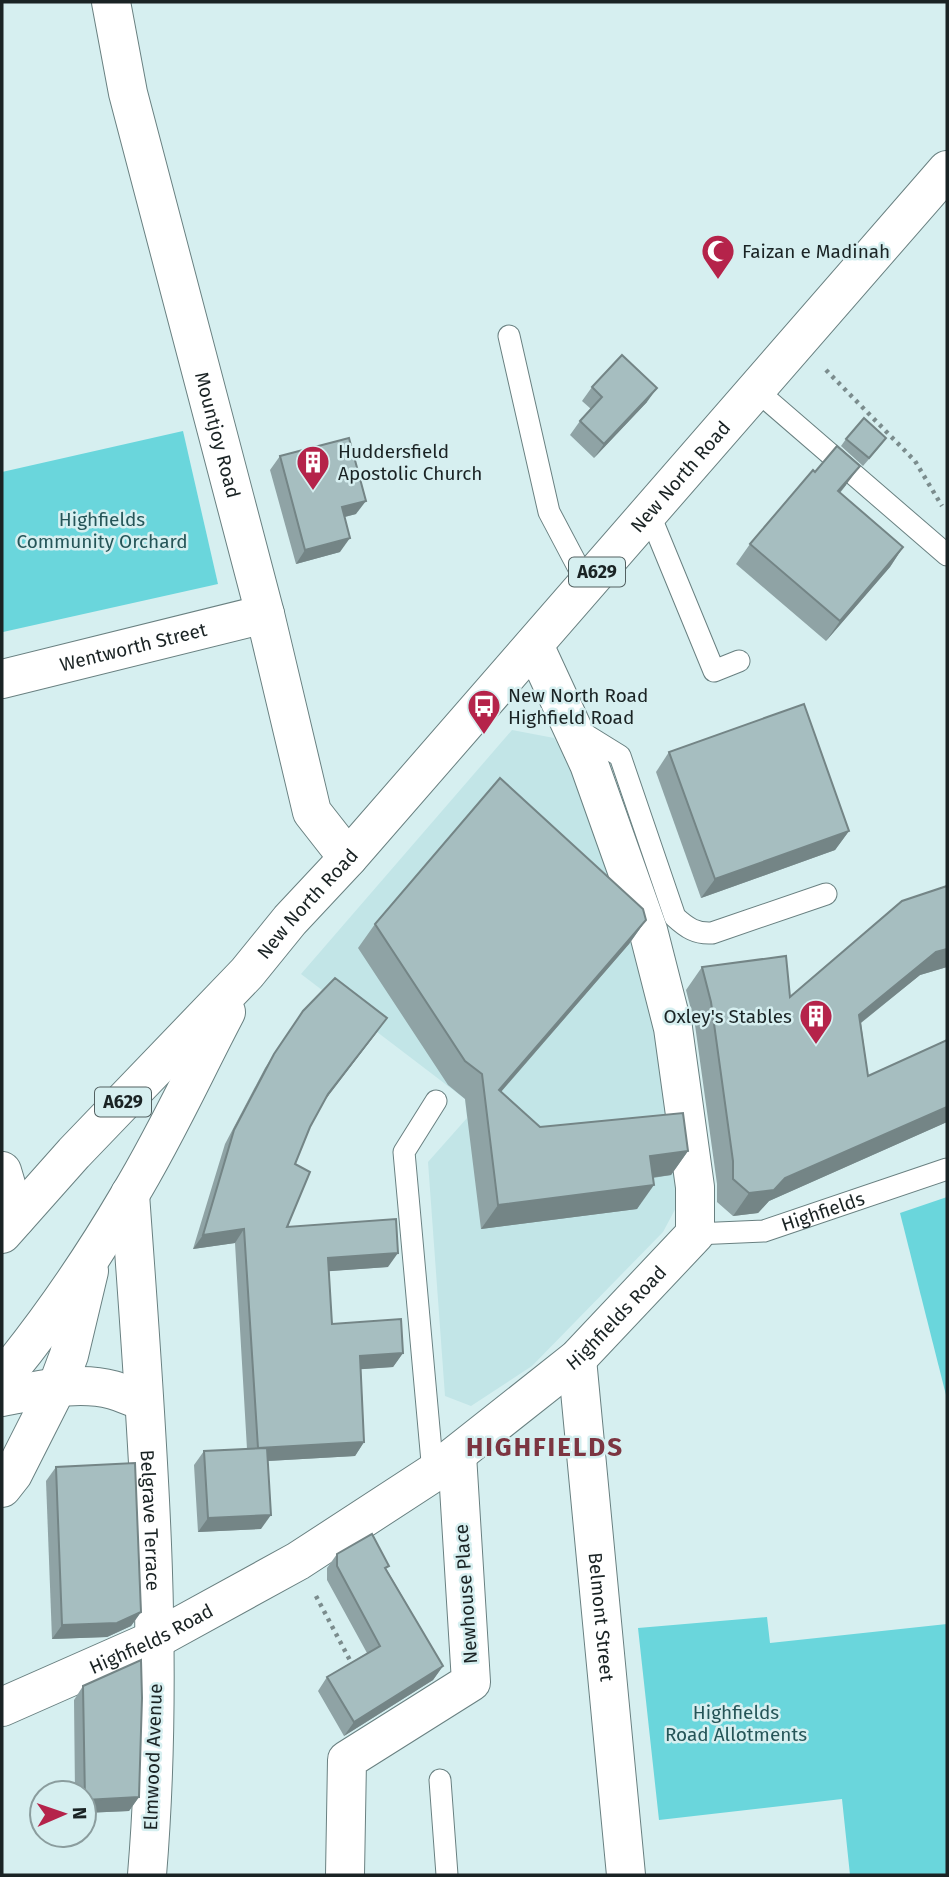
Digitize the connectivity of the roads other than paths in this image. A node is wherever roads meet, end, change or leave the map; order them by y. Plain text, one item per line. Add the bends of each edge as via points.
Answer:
1 (111, 2) edge
2 (947, 170) edge
3 (509, 336) dead end
4 (756, 390) junction
5 (649, 513) junction
6 (947, 555) edge
7 (587, 584) junction
8 (265, 614) junction
9 (534, 645) junction
10 (739, 661) dead end
11 (2, 679) edge
12 (572, 726) junction
13 (348, 858) junction
14 (826, 894) dead end
15 (247, 973) junction
16 (436, 1101) dead end
17 (947, 1169) edge
18 (2, 1171) edge
19 (130, 1194) junction
20 (9, 1226) edge
21 (695, 1234) junction
22 (94, 1252) junction
23 (577, 1359) junction
24 (2, 1379) edge
25 (57, 1387) junction
26 (2, 1397) edge
27 (144, 1401) junction
28 (445, 1464) junction
29 (2, 1488) edge
30 (156, 1639) junction
31 (2, 1707) edge
32 (440, 1780) dead end
33 (147, 1875) edge
34 (345, 1875) edge
35 (447, 1875) edge
36 (626, 1875) edge

1 - 8 main road, Mountjoy Road via 128,93
2 - 4 main road, New North Road / A629
3 - 7 lane via 549,512
4 - 5 main road, New North Road / A629
4 - 6 lane
5 - 7 main road, New North Road / A629
5 - 10 lane via 714,671
7 - 9 main road, New North Road / A629
8 - 11 main road, Wentworth Street
8 - 13 main road, Mountjoy Road via 312,812
9 - 12 main road
9 - 13 main road, New North Road / A629
12 - 14 lane via 620,756 675,917 685,927 699,934 712,933
12 - 21 main road via 590,764 648,930 673,1028 695,1187
13 - 15 main road, New North Road / A629
15 - 19 main road, New North Road / A629
15 - 20 main road, New North Road / A629
16 - 28 lane via 404,1152
17 - 21 lane, Highfields via 764,1231
18 - 20 main road
19 - 22 main road, New North Road / A629
19 - 27 main road, Belgrave Terrace
21 - 23 main road, Highfields Road
22 - 24 main road, New North Road / A629
22 - 25 main road, A629
23 - 28 main road, Highfields Road
23 - 36 main road, Belmont Street
25 - 26 main road
25 - 27 main road via 111,1389
25 - 29 main road, A629
27 - 30 main road, Belgrave Terrace
28 - 30 main road, Highfields Road via 298,1561
28 - 34 main road, Newhouse Place via 471,1682 347,1760
30 - 31 main road, Highfields Road
30 - 33 main road, Elmwood Avenue
32 - 35 lane

